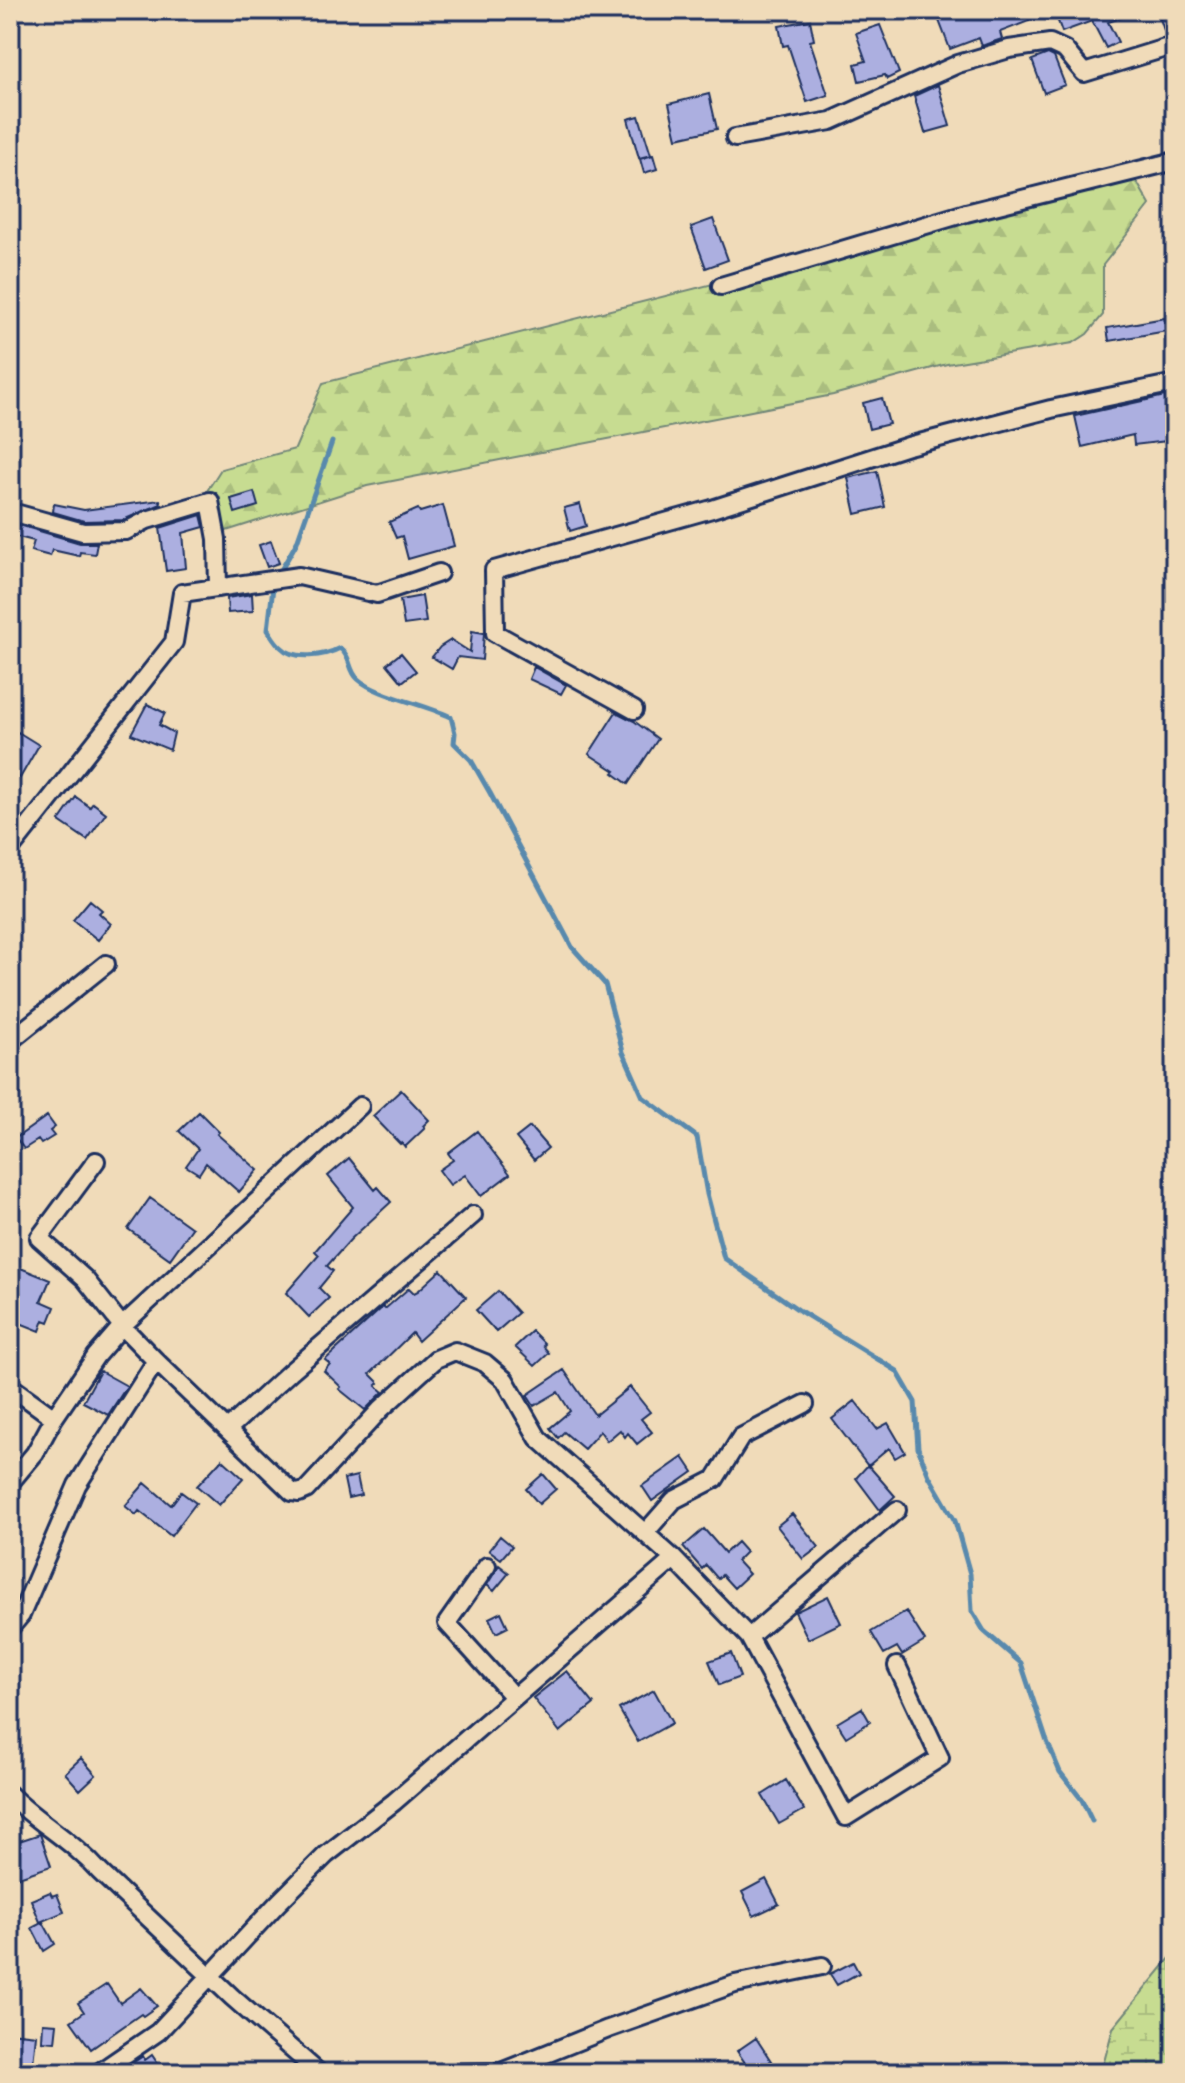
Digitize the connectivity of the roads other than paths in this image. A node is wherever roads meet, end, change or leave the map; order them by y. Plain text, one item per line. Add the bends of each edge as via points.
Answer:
1 (1175, 45) edge
2 (735, 138) dead end
3 (1175, 161) edge
4 (721, 286) dead end
5 (1175, 383) edge
6 (10, 516) edge
7 (439, 573) dead end
8 (218, 588) junction
9 (634, 710) dead end
10 (10, 850) edge
11 (106, 964) dead end
12 (10, 1041) edge
13 (360, 1106) dead end
14 (96, 1161) dead end
15 (473, 1215) dead end
16 (122, 1326) junction
17 (156, 1361) junction
18 (10, 1386) edge
19 (805, 1404) dead end
20 (54, 1418) junction
21 (228, 1429) junction
22 (10, 1483) edge
23 (897, 1510) dead end
24 (645, 1533) junction
25 (674, 1559) junction
26 (487, 1566) dead end
27 (10, 1628) edge
28 (749, 1637) junction
29 (897, 1666) dead end
30 (513, 1696) junction
31 (10, 1795) edge
32 (27, 1812) junction
33 (10, 1817) edge
34 (822, 1966) dead end
35 (209, 1975) junction
36 (98, 2073) edge
37 (319, 2073) edge
38 (443, 2073) edge

1 - 2 street via 1084,73 1065,50 1050,43 1009,49 958,64 831,121
3 - 4 street via 966,213
5 - 9 street via 908,446 712,509 494,570 495,633
6 - 8 street via 83,532 126,531 210,501
7 - 8 street via 377,594 299,576
8 - 10 street via 182,593 174,642
11 - 12 street
13 - 16 street
14 - 16 street via 39,1238 85,1279
15 - 21 street
16 - 17 street
16 - 20 street
17 - 21 street
17 - 27 street via 77,1485 21,1615
18 - 20 street
19 - 24 street via 741,1437 715,1479 674,1500
20 - 22 street
21 - 24 street via 275,1478 299,1493 381,1409 436,1359 455,1351 485,1363 505,1380 538,1438
23 - 28 street
24 - 25 street
25 - 28 street
25 - 30 street
26 - 30 street via 447,1623
28 - 29 street via 846,1817 940,1758
30 - 35 street via 326,1855
31 - 32 street
32 - 33 street
32 - 35 street via 83,1852
34 - 38 street via 735,1984 501,2072
35 - 36 street via 158,2032
35 - 37 street

